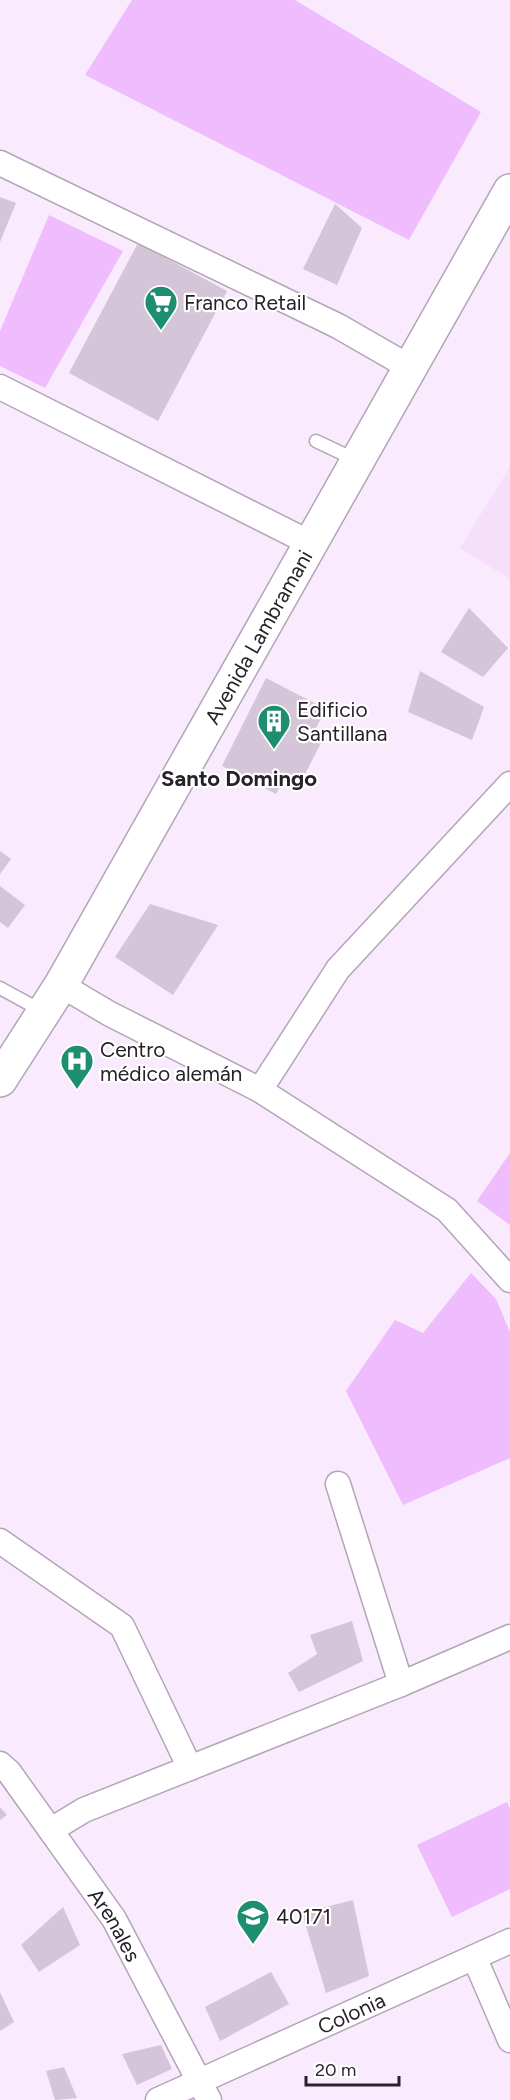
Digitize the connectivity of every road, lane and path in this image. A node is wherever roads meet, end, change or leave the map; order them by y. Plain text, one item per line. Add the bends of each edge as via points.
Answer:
1 (0, 163) edge
2 (510, 191) edge
3 (411, 368) junction
4 (0, 387) edge
5 (316, 441) dead end
6 (358, 461) junction
7 (312, 544) junction
8 (510, 784) edge
9 (61, 985) junction
10 (0, 988) edge
11 (45, 1013) junction
12 (0, 1080) edge
13 (260, 1090) junction
14 (510, 1280) edge
15 (338, 1484) dead end
16 (0, 1541) edge
17 (510, 1637) edge
18 (401, 1684) junction
19 (0, 1764) edge
20 (190, 1768) junction
21 (51, 1830) junction
22 (510, 1941) edge
23 (475, 1959) junction
24 (510, 2040) edge
25 (204, 2091) edge
26 (158, 2100) edge

1 - 3 street via 338,326
2 - 3 main road, Avenida Lambramani
3 - 6 main road, Avenida Lambramani
4 - 7 street
5 - 6 lane
6 - 7 main road, Avenida Lambramani
7 - 9 main road, Avenida Lambramani
8 - 13 street via 338,969
9 - 11 main road, Avenida Lambramani
9 - 13 street
10 - 11 lane
11 - 12 main road, Avenida Lambramani
13 - 14 street via 447,1210
15 - 18 street
16 - 20 street via 122,1626
17 - 18 street
18 - 20 street
19 - 21 street, Arenales
20 - 21 street via 84,1810
21 - 25 street, Arenales via 114,1919
22 - 23 street, Colonia
23 - 24 street
23 - 25 street, Colonia
25 - 26 street, Colonia

